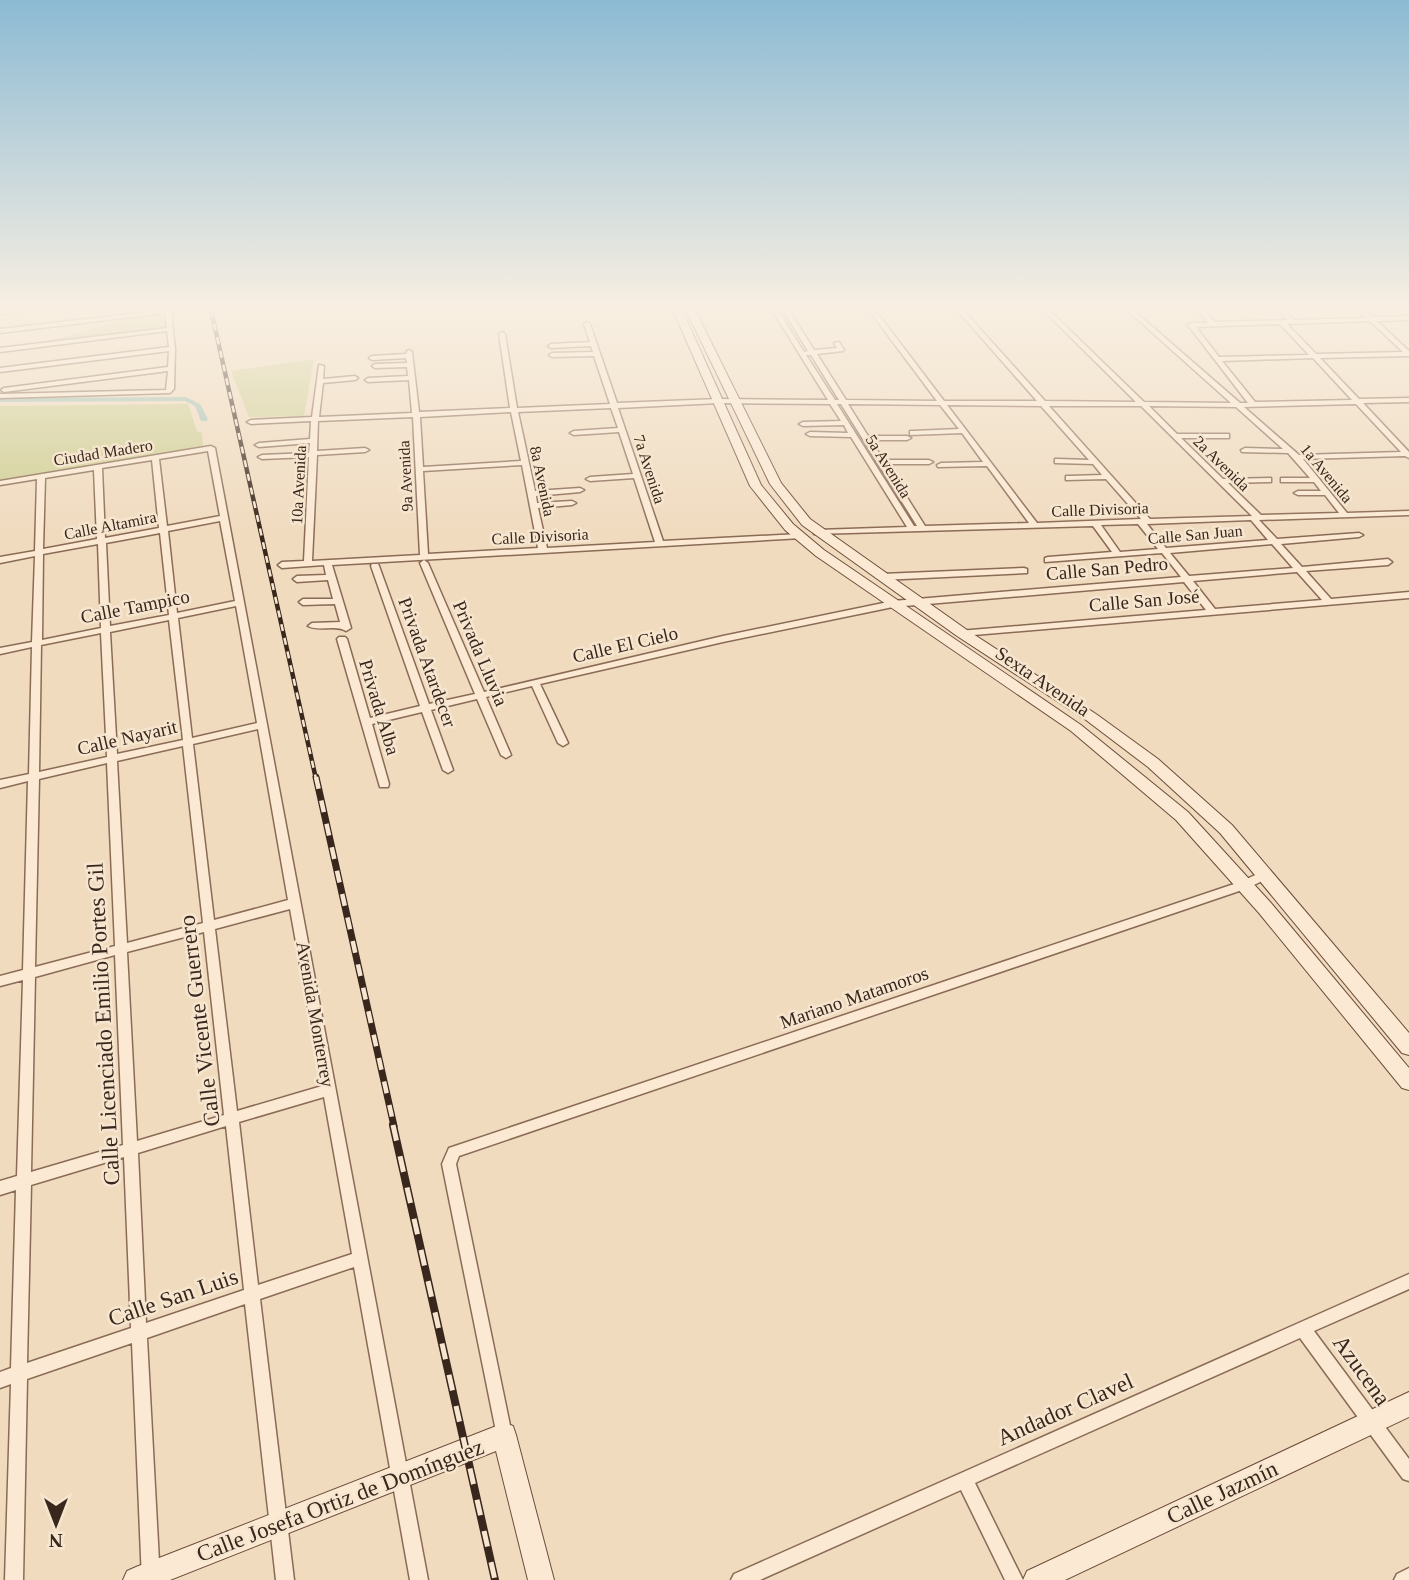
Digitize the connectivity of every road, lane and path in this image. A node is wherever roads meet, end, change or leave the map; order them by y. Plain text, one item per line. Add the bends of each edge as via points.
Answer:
1 (56, 384) edge
2 (171, 384) edge
3 (320, 384) edge
4 (412, 384) edge
5 (510, 384) edge
6 (607, 384) edge
7 (711, 384) edge
8 (726, 384) edge
9 (822, 384) edge
10 (831, 384) edge
11 (928, 384) edge
12 (1026, 384) edge
13 (1122, 384) edge
14 (1215, 384) edge
15 (1237, 384) edge
16 (1341, 384) edge
17 (0, 391) edge
18 (0, 396) edge
19 (1409, 400) edge
20 (719, 401) junction
21 (735, 402) junction
22 (1358, 402) junction
23 (834, 403) junction
24 (843, 403) junction
25 (943, 403) junction
26 (1043, 403) junction
27 (1142, 403) junction
28 (1240, 405) junction
29 (1254, 405) junction
30 (614, 406) junction
31 (514, 411) junction
32 (416, 416) junction
33 (315, 420) junction
34 (251, 422) dead end
35 (846, 423) junction
36 (803, 424) dead end
37 (622, 430) junction
38 (964, 431) junction
39 (574, 433) dead end
40 (810, 434) dead end
41 (854, 435) junction
42 (1175, 436) junction
43 (1226, 436) dead end
44 (866, 438) junction
45 (314, 441) junction
46 (259, 445) dead end
47 (211, 448) joint
48 (365, 450) dead end
49 (1245, 450) dead end
50 (313, 454) junction
51 (1294, 454) junction
52 (1408, 455) edge
53 (262, 457) dead end
54 (155, 458) junction
55 (868, 459) junction
56 (879, 460) junction
57 (1058, 461) dead end
58 (929, 462) dead end
59 (1094, 462) junction
60 (525, 463) junction
61 (989, 464) junction
62 (941, 465) dead end
63 (98, 467) junction
64 (419, 469) junction
65 (41, 476) junction
66 (638, 476) junction
67 (1108, 477) junction
68 (1069, 478) dead end
69 (590, 479) dead end
70 (892, 480) junction
71 (1268, 480) dead end
72 (1284, 480) dead end
73 (1316, 480) junction
74 (882, 481) junction
75 (1221, 481) junction
76 (0, 483) edge
77 (580, 490) dead end
78 (1298, 493) dead end
79 (1326, 493) junction
80 (531, 494) junction
81 (572, 503) dead end
82 (533, 506) junction
83 (1409, 513) edge
84 (1345, 515) junction
85 (225, 518) junction
86 (1256, 518) junction
87 (1145, 522) junction
88 (1095, 523) junction
89 (1035, 525) junction
90 (923, 529) junction
91 (163, 530) junction
92 (912, 530) junction
93 (817, 532) junction
94 (1359, 535) dead end
95 (799, 536) junction
96 (102, 541) junction
97 (1275, 542) junction
98 (660, 544) junction
99 (543, 550) junction
100 (1164, 551) junction
101 (39, 553) junction
102 (1118, 555) junction
103 (0, 560) edge
104 (424, 560) junction
105 (1048, 560) dead end
106 (327, 562) junction
107 (1388, 562) dead end
108 (308, 563) junction
109 (282, 565) dead end
110 (375, 566) dead end
111 (1301, 570) junction
112 (1024, 571) dead end
113 (332, 577) junction
114 (881, 577) junction
115 (297, 579) dead end
116 (1187, 579) junction
117 (1409, 595) edge
118 (338, 601) junction
119 (917, 601) junction
120 (303, 602) dead end
121 (1329, 602) junction
122 (240, 603) junction
123 (893, 604) junction
124 (1213, 612) junction
125 (173, 616) junction
126 (312, 626) dead end
127 (106, 630) junction
128 (962, 633) junction
129 (342, 639) dead end
130 (37, 644) junction
131 (0, 651) edge
132 (536, 683) junction
133 (480, 696) junction
134 (426, 709) junction
135 (366, 722) junction
136 (263, 725) junction
137 (188, 741) junction
138 (563, 743) dead end
139 (506, 755) dead end
140 (112, 759) junction
141 (448, 770) dead end
142 (33, 776) junction
143 (0, 784) edge
144 (384, 784) dead end
145 (1264, 875) junction
146 (1244, 885) junction
147 (295, 903) junction
148 (209, 926) junction
149 (121, 949) junction
150 (29, 974) junction
151 (0, 981) edge
152 (1409, 1047) edge
153 (1409, 1082) edge
154 (330, 1089) junction
155 (232, 1118) junction
156 (130, 1149) junction
157 (24, 1180) junction
158 (0, 1188) edge
159 (361, 1258) junction
160 (1409, 1280) edge
161 (252, 1295) junction
162 (1302, 1328) junction
163 (138, 1334) junction
164 (19, 1373) junction
165 (0, 1380) edge
166 (1409, 1404) edge
167 (1371, 1422) junction
168 (504, 1435) junction
169 (1409, 1474) edge
170 (402, 1475) junction
171 (964, 1479) junction
172 (279, 1524) junction
173 (1409, 1577) edge
174 (146, 1578) edge
175 (14, 1580) edge
176 (285, 1580) edge
177 (419, 1580) edge
178 (541, 1580) edge
179 (740, 1580) edge
180 (1014, 1580) edge
181 (1036, 1580) edge
182 (1403, 1580) edge

1 - 17 street
2 - 18 street via 167,392
3 - 33 street, 10a Avenida
4 - 32 street, 9a Avenida
5 - 31 street, 8a Avenida
6 - 30 street, 7a Avenida
7 - 20 main road, Sexta Avenida
8 - 21 main road, Sexta Avenida
9 - 23 street, 5a Avenida
10 - 24 street, 5a Avenida
11 - 25 street
12 - 26 street
13 - 27 street, 2a Avenida
14 - 28 street, 1a Avenida
15 - 29 street
16 - 22 street
19 - 22 street
20 - 21 street
20 - 30 street
20 - 95 main road, Sexta Avenida via 756,486
21 - 23 street
21 - 93 main road, Sexta Avenida via 776,484
22 - 29 street
22 - 52 street
23 - 24 street
23 - 35 street, 5a Avenida
24 - 25 street
24 - 44 street, 5a Avenida
25 - 26 street
25 - 38 street
26 - 27 street
26 - 59 street
27 - 28 street
27 - 42 street, 2a Avenida
28 - 29 street
28 - 51 street, 1a Avenida
30 - 31 street
30 - 37 street, 7a Avenida
31 - 32 street
31 - 60 street, 8a Avenida
32 - 33 street
32 - 64 street, 9a Avenida
33 - 34 street
33 - 45 street, 10a Avenida
35 - 36 street
35 - 41 street, 5a Avenida
37 - 39 street
37 - 66 street, 7a Avenida
38 - 44 street
38 - 61 street
40 - 41 street
41 - 55 street, 5a Avenida
42 - 43 street
42 - 75 street, 2a Avenida
44 - 56 street, 5a Avenida
45 - 46 street
45 - 50 street, 10a Avenida
47 - 54 street, Ciudad Madero
47 - 85 street, Avenida Monterrey
48 - 50 street
49 - 51 street
50 - 53 street
50 - 108 street, 10a Avenida
51 - 52 street
51 - 73 street, 1a Avenida
54 - 63 street, Ciudad Madero
54 - 91 street, Calle Vicente Guerrero
55 - 56 street
55 - 74 street, 5a Avenida
56 - 58 street
56 - 70 street, 5a Avenida
57 - 59 street
59 - 67 street
60 - 64 street
60 - 80 street, 8a Avenida
61 - 62 street
61 - 89 street
63 - 65 street, Ciudad Madero
63 - 96 street, Calle Licenciado Emilio Portes Gil
64 - 104 street, 9a Avenida
65 - 76 street, Ciudad Madero
65 - 101 street
66 - 69 street
66 - 98 street, 7a Avenida
67 - 68 street
67 - 87 street
70 - 74 street
70 - 90 street, 5a Avenida
71 - 75 street
72 - 73 street
73 - 79 street, 1a Avenida
74 - 92 street, 5a Avenida
75 - 86 street, 2a Avenida
77 - 80 street
78 - 79 street
79 - 84 street, 1a Avenida
80 - 82 street, 8a Avenida
81 - 82 street
82 - 99 street, 8a Avenida
83 - 84 street, Calle Divisoria
84 - 86 street, Calle Divisoria
85 - 91 street, Calle Altamira
85 - 122 street, Avenida Monterrey
86 - 87 street, Calle Divisoria
86 - 97 street, 2a Avenida
87 - 88 street, Calle Divisoria
87 - 100 street
88 - 89 street, Calle Divisoria
88 - 102 street
89 - 90 street, Calle Divisoria
90 - 92 street, Calle Divisoria
91 - 96 street, Calle Altamira
91 - 125 street, Calle Vicente Guerrero
92 - 93 street, Calle Divisoria
93 - 114 main road, Sexta Avenida
94 - 97 street, Calle San Juan
95 - 98 street, Calle Divisoria
95 - 123 main road, Sexta Avenida
96 - 101 street, Calle Altamira
96 - 127 street, Calle Licenciado Emilio Portes Gil
97 - 100 street, Calle San Juan
97 - 111 street, 2a Avenida
98 - 99 street, Calle Divisoria
99 - 104 street, Calle Divisoria
100 - 102 street, Calle San Juan
100 - 116 street
101 - 103 street, Calle Altamira
101 - 130 street
102 - 105 street, Calle San Juan
104 - 106 street, Calle Divisoria
104 - 133 street, Privada Lluvia
106 - 108 street, Calle Divisoria
106 - 113 street
107 - 111 street, Calle San Pedro
108 - 109 street, Calle Divisoria
110 - 134 street, Privada Atardecer
111 - 116 street, Calle San Pedro
111 - 121 street, 2a Avenida
112 - 114 street
113 - 115 street
113 - 118 street
114 - 119 main road, Sexta Avenida
116 - 119 street, Calle San Pedro
116 - 124 street
117 - 121 street, Calle San José
118 - 120 street
118 - 126 street via 345,626
119 - 123 street, Calle San Pedro
119 - 128 main road, Sexta Avenida
121 - 124 street, Calle San José
122 - 125 street, Calle Tampico
122 - 136 street, Avenida Monterrey
123 - 132 street, Calle El Cielo
123 - 146 main road, Sexta Avenida via 1123,765 1182,816
124 - 128 street, Calle San José
125 - 127 street, Calle Tampico
125 - 137 street, Calle Vicente Guerrero
127 - 130 street, Calle Tampico
127 - 140 street, Calle Licenciado Emilio Portes Gil
128 - 145 main road, Sexta Avenida via 1153,763 1226,829
129 - 135 street, Privada Alba
130 - 131 street, Calle Tampico
130 - 142 street
132 - 133 street, Calle El Cielo
132 - 138 street
133 - 134 street, Calle El Cielo
133 - 139 street, Privada Lluvia
134 - 135 street, Calle El Cielo
134 - 141 street, Privada Atardecer
135 - 144 street, Privada Alba
136 - 137 street, Calle Nayarit
136 - 147 street, Avenida Monterrey
137 - 140 street, Calle Nayarit
137 - 148 street, Calle Vicente Guerrero
140 - 142 street, Calle Nayarit
140 - 149 street, Calle Licenciado Emilio Portes Gil
142 - 143 street, Calle Nayarit
142 - 150 street
145 - 146 street, Mariano Matamoros
145 - 152 main road, Sexta Avenida
146 - 153 main road, Sexta Avenida
146 - 168 street, Mariano Matamoros via 454,1152 449,1164
147 - 148 street
147 - 154 street, Avenida Monterrey
148 - 149 street
148 - 155 street, Calle Vicente Guerrero
149 - 150 street
149 - 156 street, Calle Licenciado Emilio Portes Gil
150 - 151 street
150 - 157 street
154 - 155 street
154 - 159 street, Avenida Monterrey
155 - 156 street
155 - 161 street, Calle Vicente Guerrero
156 - 157 street
156 - 163 street, Calle Licenciado Emilio Portes Gil
157 - 158 street
157 - 164 street
159 - 161 street, Calle San Luis
159 - 170 street, Avenida Monterrey
160 - 162 street, Andador Clavel
161 - 163 street, Calle San Luis
161 - 172 street, Calle Vicente Guerrero
162 - 167 street, Azucena
162 - 171 street, Andador Clavel
163 - 164 street, Calle San Luis
163 - 174 street, Calle Licenciado Emilio Portes Gil
164 - 165 street, Calle San Luis
164 - 175 street
166 - 167 main road, Calle Jazmín
167 - 169 street, Azucena
167 - 181 main road, Calle Jazmín
168 - 170 main road, Calle Josefa Ortiz de Domínguez
168 - 178 main road
170 - 172 main road, Calle Josefa Ortiz de Domínguez
170 - 177 street, Avenida Monterrey
171 - 179 street, Andador Clavel
171 - 180 street
172 - 174 main road, Calle Josefa Ortiz de Domínguez
172 - 176 street, Calle Vicente Guerrero
173 - 182 street

